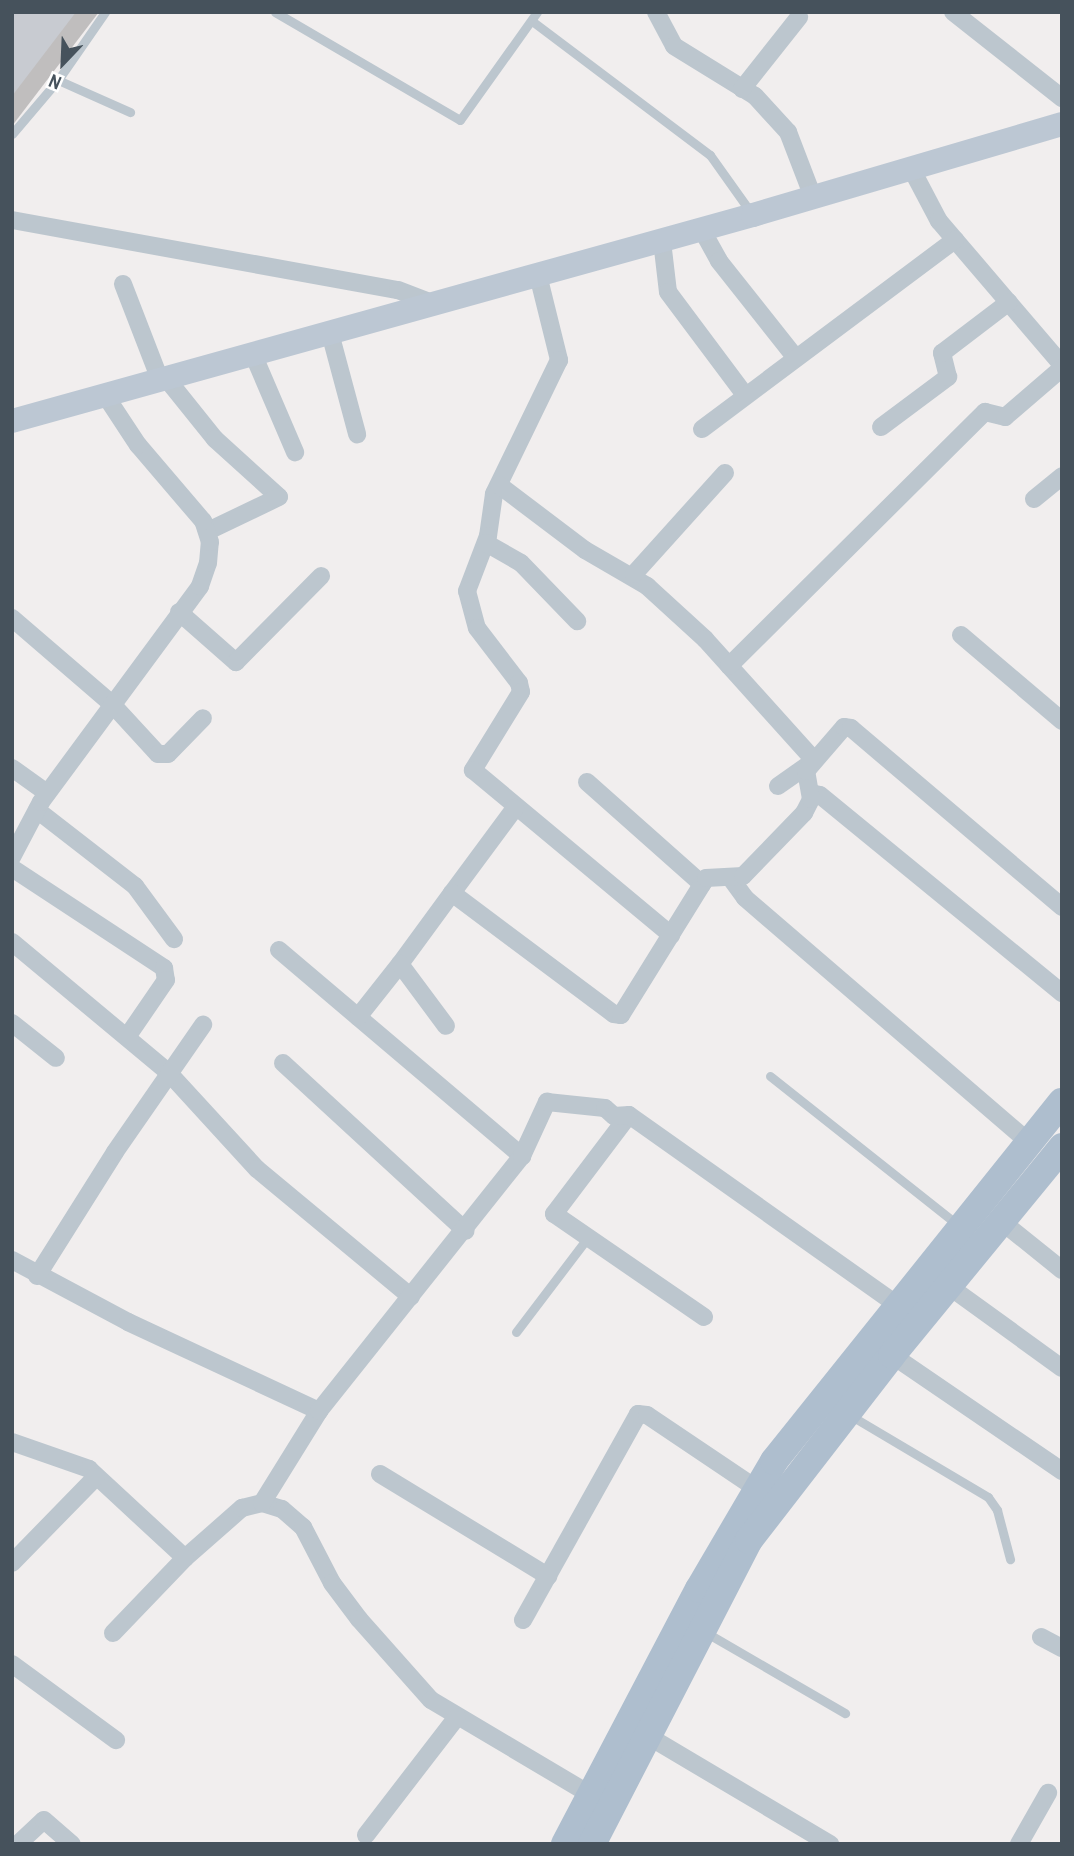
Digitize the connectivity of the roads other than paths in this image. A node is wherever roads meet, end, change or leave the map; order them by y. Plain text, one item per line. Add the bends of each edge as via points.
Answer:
1 (105, 12) edge
2 (275, 12) edge
3 (656, 12) edge
4 (953, 12) edge
5 (534, 16) edge
6 (799, 17) dead end
7 (58, 80) junction
8 (742, 89) junction
9 (1062, 98) edge
10 (130, 112) dead end
11 (1062, 124) edge
12 (12, 134) edge
13 (911, 168) junction
14 (813, 197) junction
15 (752, 215) junction
16 (12, 220) edge
17 (702, 230) junction
18 (955, 240) junction
19 (662, 241) junction
20 (538, 275) junction
21 (123, 284) dead end
22 (1009, 302) junction
23 (434, 304) junction
24 (330, 333) junction
25 (253, 354) junction
26 (795, 357) junction
27 (1062, 366) edge
28 (163, 379) junction
29 (105, 395) junction
30 (745, 395) junction
31 (12, 421) edge
32 (881, 427) dead end
33 (702, 429) dead end
34 (357, 434) dead end
35 (295, 452) dead end
36 (725, 473) dead end
37 (1062, 476) edge
38 (499, 485) junction
39 (1034, 499) dead end
40 (208, 531) junction
41 (486, 543) junction
42 (634, 575) junction
43 (321, 576) dead end
44 (179, 612) junction
45 (12, 618) edge
46 (577, 621) dead end
47 (961, 635) dead end
48 (729, 666) junction
49 (112, 704) junction
50 (203, 718) dead end
51 (1062, 720) edge
52 (811, 762) junction
53 (12, 768) edge
54 (587, 782) dead end
55 (778, 786) dead end
56 (47, 793) junction
57 (811, 793) junction
58 (515, 808) junction
59 (37, 810) junction
60 (12, 857) edge
61 (12, 868) edge
62 (732, 880) junction
63 (702, 884) junction
64 (452, 893) junction
65 (1062, 907) edge
66 (671, 934) junction
67 (174, 939) dead end
68 (12, 942) edge
69 (279, 950) dead end
70 (400, 964) junction
71 (1062, 993) edge
72 (358, 1017) junction
73 (12, 1023) edge
74 (203, 1025) dead end
75 (446, 1026) dead end
76 (127, 1037) junction
77 (56, 1058) dead end
78 (283, 1063) dead end
79 (169, 1073) junction
80 (769, 1076) dead end
81 (1062, 1102) edge
82 (629, 1115) junction
83 (1029, 1142) junction
84 (1062, 1147) edge
85 (523, 1156) junction
86 (1001, 1221) junction
87 (960, 1227) junction
88 (466, 1231) junction
89 (588, 1237) junction
90 (12, 1261) edge
91 (1062, 1270) edge
92 (37, 1276) junction
93 (950, 1287) junction
94 (411, 1297) junction
95 (909, 1314) junction
96 (704, 1317) dead end
97 (516, 1332) dead end
98 (881, 1348) junction
99 (1062, 1368) edge
100 (319, 1411) junction
101 (847, 1413) junction
102 (12, 1442) edge
103 (1062, 1471) edge
104 (380, 1474) dead end
105 (96, 1477) junction
106 (757, 1489) junction
107 (262, 1503) junction
108 (184, 1558) junction
109 (1010, 1559) dead end
110 (12, 1563) edge
111 (548, 1576) junction
112 (523, 1620) dead end
113 (704, 1631) junction
114 (113, 1633) dead end
115 (1041, 1637) dead end
116 (1062, 1648) edge
117 (12, 1664) edge
118 (845, 1713) dead end
119 (457, 1717) junction
120 (649, 1736) junction
121 (116, 1740) dead end
122 (1048, 1793) dead end
123 (591, 1795) junction
124 (366, 1835) dead end
125 (819, 1841) edge
126 (18, 1844) edge
127 (72, 1844) edge
128 (565, 1844) edge
129 (592, 1844) edge
130 (1019, 1844) edge

1 - 7 lane
2 - 5 lane via 460,120
3 - 8 street via 674,46
4 - 9 street
5 - 15 lane via 710,155
6 - 8 street
7 - 10 lane
7 - 12 lane
8 - 14 street via 755,96 788,132
11 - 13 main road
13 - 14 main road
13 - 18 street via 925,198
14 - 15 main road
15 - 17 main road
16 - 23 street via 398,290
17 - 19 main road
17 - 26 street via 719,261
18 - 22 street
18 - 26 street
19 - 20 main road
19 - 30 street via 668,292
20 - 23 main road
20 - 38 street via 559,360
21 - 28 street
22 - 27 street
22 - 32 street via 942,354 948,377
23 - 24 main road
24 - 25 main road
24 - 34 street
25 - 28 main road
25 - 35 street
26 - 30 street
27 - 48 street via 1005,417 985,412
28 - 29 main road
28 - 40 street via 202,426 279,497
29 - 31 main road
29 - 40 street via 138,445
30 - 33 street
36 - 42 street
37 - 39 street
38 - 41 street
38 - 42 street via 585,550
40 - 44 street via 205,575
41 - 46 street via 521,563
41 - 58 street via 470,580 467,602 483,638 519,683 521,692 473,770
42 - 48 street
43 - 44 street via 236,662
44 - 49 street
45 - 49 street
47 - 51 street
48 - 52 street
49 - 50 street via 163,756
49 - 56 street
52 - 55 street
52 - 57 street via 805,777
52 - 65 street via 839,732 851,728
53 - 56 street
54 - 63 street
56 - 59 street
57 - 62 street via 804,813 743,876
57 - 71 street via 820,795
58 - 64 street
58 - 66 street
59 - 60 street
59 - 67 street via 135,886
61 - 76 street via 164,968 166,980
62 - 63 street via 712,875
62 - 83 street via 745,898
63 - 66 street
64 - 66 street via 618,1015 624,1013
64 - 70 street
68 - 76 street
69 - 72 street
70 - 72 street
70 - 75 street
72 - 85 street
73 - 77 street
74 - 79 street
76 - 79 street
78 - 88 street
79 - 92 street
79 - 94 street via 257,1169
80 - 87 lane
81 - 83 main road
82 - 85 street via 547,1102
82 - 89 street via 554,1211
82 - 95 street
83 - 87 main road
84 - 86 main road
85 - 88 street
86 - 91 street
86 - 93 main road
87 - 95 main road
88 - 94 street
89 - 96 street
89 - 97 lane
90 - 92 street
92 - 100 street
93 - 95 main road
93 - 99 street
94 - 100 street
95 - 98 main road
98 - 101 main road
98 - 103 street
98 - 106 main road via 812,1412
100 - 107 street
101 - 109 lane via 988,1497 997,1510
101 - 113 main road via 749,1540
102 - 105 street via 75,1462
104 - 111 street
105 - 108 street
105 - 110 street
106 - 111 street via 647,1415 638,1415
106 - 123 main road
107 - 108 street via 242,1508
107 - 119 street via 293,1516 359,1619 417,1687
108 - 114 street
111 - 112 street
113 - 118 lane
113 - 120 main road
115 - 116 street
117 - 121 street
119 - 123 street
119 - 124 street
120 - 125 street
120 - 129 main road
122 - 130 street
123 - 128 main road
126 - 127 street via 44,1820

